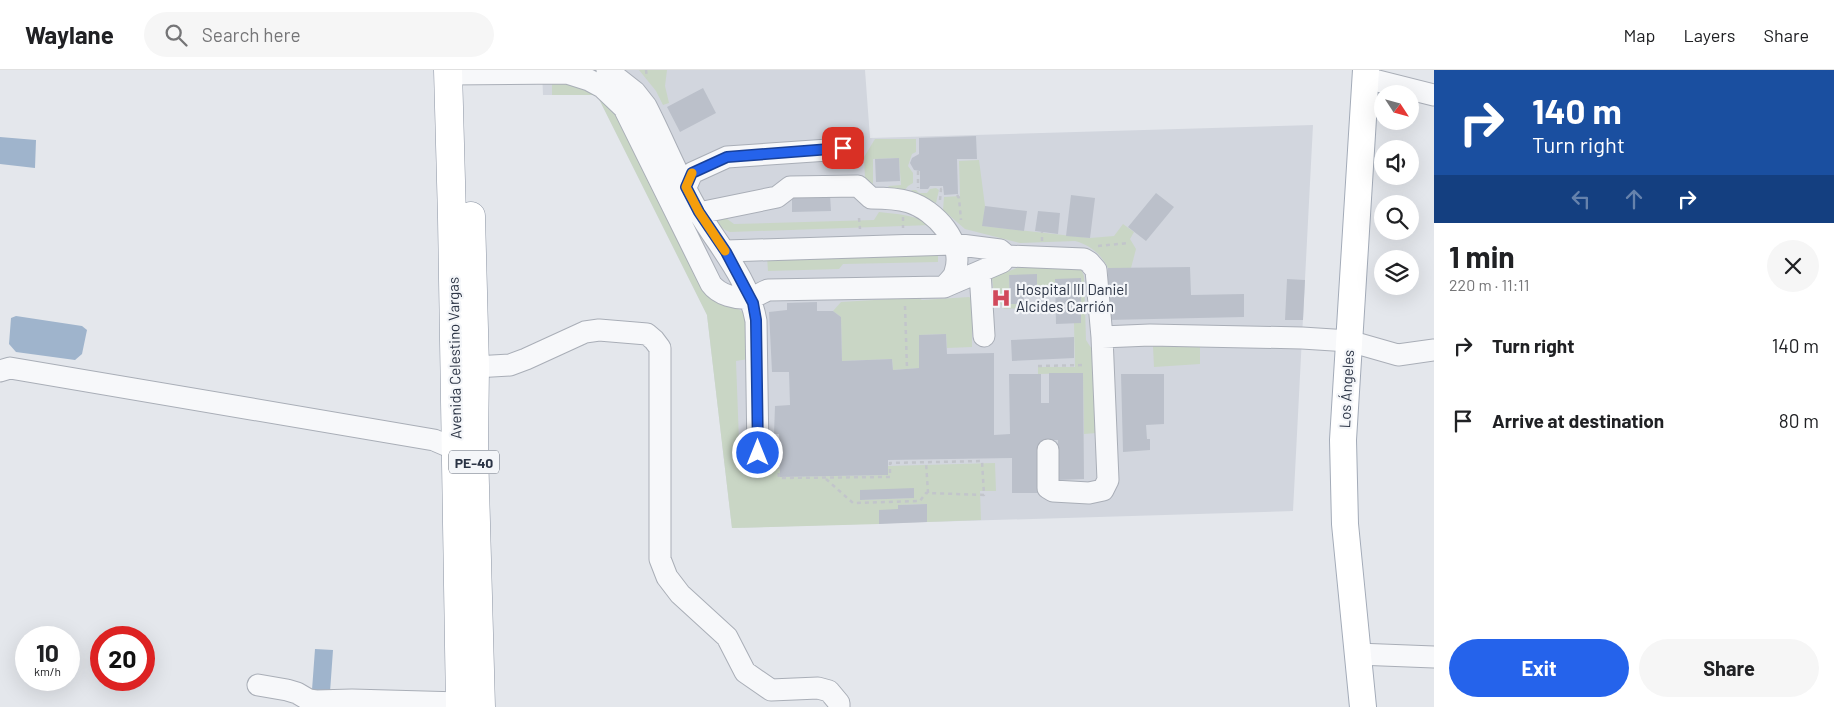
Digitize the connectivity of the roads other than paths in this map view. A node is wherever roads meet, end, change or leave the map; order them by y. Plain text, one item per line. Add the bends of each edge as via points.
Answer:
1 (607, 70) edge
2 (458, 72) edge
3 (1366, 74) edge
4 (1434, 95) edge
5 (843, 148) dead end
6 (676, 189) junction
7 (699, 212) junction
8 (462, 218) junction
9 (953, 244) junction
10 (726, 252) junction
11 (1006, 256) junction
12 (980, 272) junction
13 (944, 287) junction
14 (750, 298) junction
15 (984, 336) dead end
16 (1102, 337) junction
17 (1349, 341) junction
18 (1434, 350) edge
19 (475, 367) junction
20 (0, 371) edge
21 (464, 449) junction
22 (1048, 450) dead end
23 (758, 453) dead end
24 (1357, 654) junction
25 (1434, 657) edge
26 (258, 685) dead end
27 (468, 696) edge
28 (839, 707) edge
29 (1363, 707) edge

1 - 6 street via 635,92 646,106
2 - 6 street via 567,74 590,80 624,108
2 - 8 highway, Avenida Celestino Vargas / PE-40 via 449,76
3 - 4 street
3 - 17 main road, Los Ángeles
5 - 6 street via 727,157 692,173
6 - 7 street
6 - 14 street via 711,284 722,294
7 - 9 street via 777,197 790,187 858,186 871,198 910,202 928,211 941,222
7 - 10 street
8 - 19 highway, Avenida Celestino Vargas / PE-40
8 - 21 highway, Avenida Celestino Vargas / PE-40
9 - 10 street
9 - 11 street via 1000,250
9 - 13 street via 957,254 955,273
10 - 14 street
11 - 12 street via 1002,262
11 - 16 street via 1084,259 1089,262 1096,270
12 - 13 street
12 - 15 street
13 - 14 street via 768,290
14 - 23 street via 756,320
16 - 17 street
16 - 22 street via 1108,480 1103,490 1089,493 1048,488
17 - 18 street via 1398,354
17 - 24 main road, Los Ángeles via 1343,482
19 - 21 highway, Avenida Celestino Vargas / PE-40
19 - 28 street via 510,365 585,332 647,334 654,340 660,348 660,558 667,577 680,594 727,636 745,672 759,684 771,690 818,688 829,691
20 - 21 street via 10,368 434,440
21 - 27 highway, Avenida Celestino Vargas / PE-40
24 - 25 street
24 - 29 main road, Los Ángeles
26 - 27 street via 287,690 316,701

